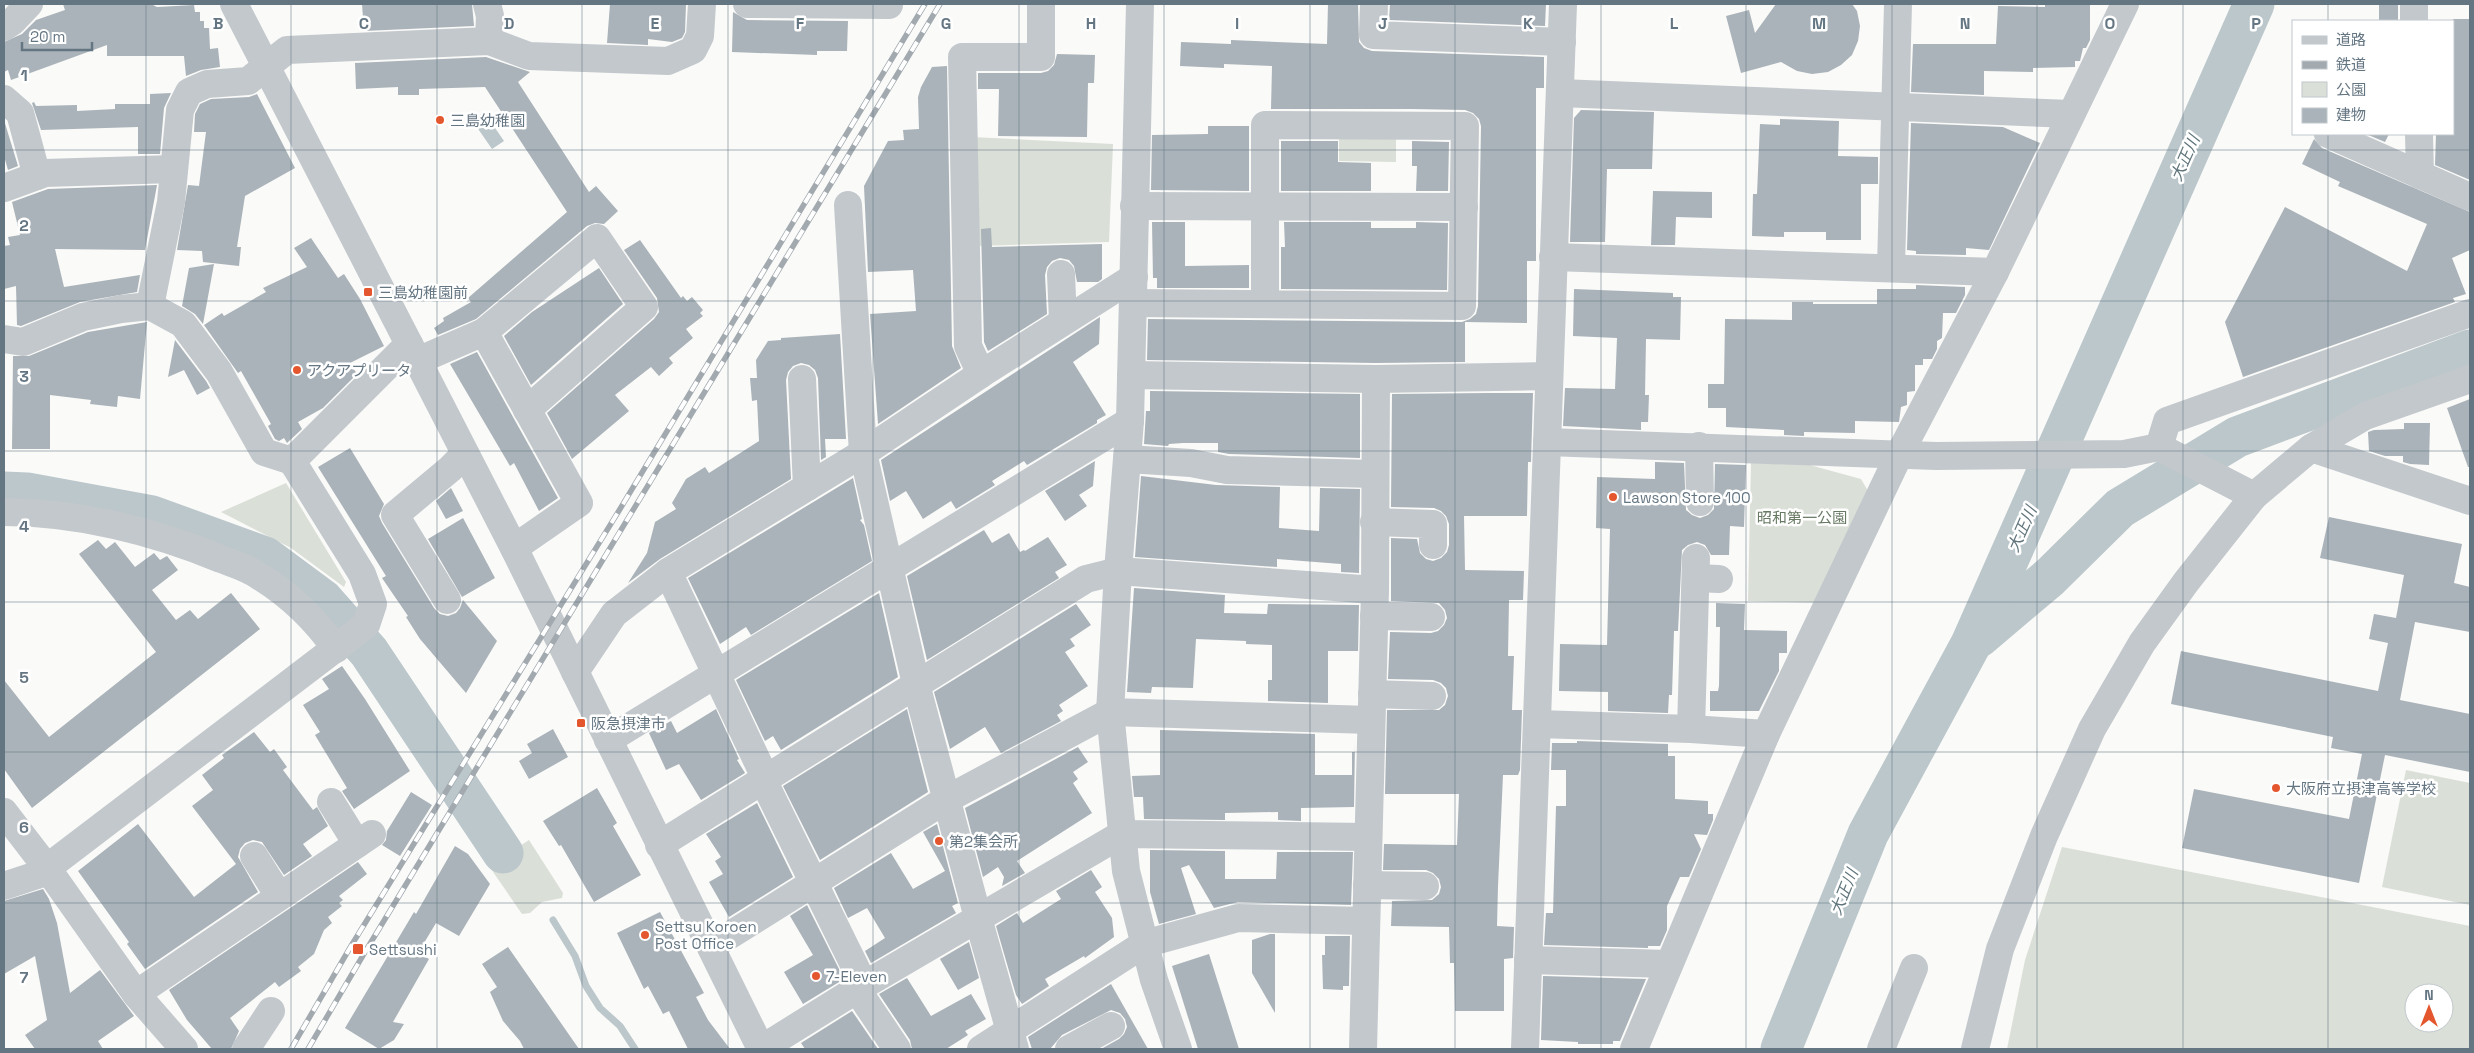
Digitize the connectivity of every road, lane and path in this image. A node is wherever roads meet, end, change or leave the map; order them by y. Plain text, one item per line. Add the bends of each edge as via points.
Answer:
1 (29, 4) edge
2 (234, 4) edge
3 (487, 4) edge
4 (702, 4) edge
5 (747, 4) edge
6 (1041, 4) edge
7 (1140, 4) edge
8 (1374, 4) edge
9 (1563, 4) edge
10 (1898, 4) edge
11 (2125, 4) edge
12 (2414, 4) edge
13 (889, 5) dead end
14 (2414, 20) edge
15 (4, 26) edge
16 (489, 42) junction
17 (1562, 42) junction
18 (266, 66) junction
19 (1560, 93) junction
20 (4, 99) edge
21 (1894, 107) junction
22 (2071, 114) junction
23 (2330, 135) edge
24 (2419, 135) edge
25 (174, 170) junction
26 (2420, 175) junction
27 (37, 176) junction
28 (4, 188) edge
29 (2470, 198) edge
30 (848, 205) dead end
31 (1134, 206) junction
32 (1265, 207) junction
33 (1464, 207) junction
34 (1553, 257) junction
35 (1891, 267) junction
36 (1995, 272) junction
37 (1061, 274) dead end
38 (1133, 290) junction
39 (1265, 304) junction
40 (150, 306) junction
41 (2470, 313) edge
42 (1063, 321) junction
43 (484, 332) junction
44 (4, 339) edge
45 (413, 352) junction
46 (981, 374) junction
47 (1131, 375) junction
48 (1549, 376) junction
49 (802, 379) dead end
50 (1376, 379) junction
51 (2470, 379) edge
52 (528, 410) junction
53 (1130, 421) junction
54 (1547, 442) junction
55 (1699, 446) junction
56 (2159, 447) junction
57 (2311, 448) junction
58 (863, 453) junction
59 (465, 454) junction
60 (1899, 455) junction
61 (1127, 459) junction
62 (292, 461) junction
63 (1374, 474) junction
64 (807, 487) junction
65 (2244, 490) junction
66 (2470, 501) edge
67 (1700, 502) dead end
68 (4, 512) edge
69 (1374, 522) junction
70 (1433, 545) dead end
71 (514, 548) junction
72 (889, 568) junction
73 (1118, 571) junction
74 (668, 572) junction
75 (1703, 572) dead end
76 (447, 600) dead end
77 (1375, 603) junction
78 (1431, 617) dead end
79 (339, 646) junction
80 (575, 672) junction
81 (716, 674) junction
82 (916, 684) junction
83 (1432, 696) dead end
84 (1371, 707) junction
85 (1110, 712) junction
86 (1538, 724) junction
87 (1691, 729) junction
88 (1766, 734) junction
89 (608, 740) junction
90 (763, 780) junction
91 (947, 799) junction
92 (331, 802) dead end
93 (4, 812) edge
94 (1122, 834) junction
95 (1368, 837) junction
96 (660, 845) junction
97 (254, 856) dead end
98 (46, 868) junction
99 (813, 883) junction
100 (1367, 885) junction
101 (4, 886) edge
102 (1425, 886) dead end
103 (279, 896) junction
104 (978, 918) junction
105 (1366, 921) junction
106 (1144, 944) junction
107 (711, 947) junction
108 (1528, 960) junction
109 (1669, 964) junction
110 (1914, 968) dead end
111 (864, 985) junction
112 (136, 994) junction
113 (271, 1011) dead end
114 (1111, 1026) dead end
115 (1012, 1041) edge
116 (175, 1046) edge
117 (246, 1049) edge
118 (761, 1049) edge
119 (897, 1049) edge
120 (981, 1049) edge
121 (1069, 1049) edge
122 (1178, 1049) edge
123 (1363, 1049) edge
124 (1524, 1049) edge
125 (1634, 1049) edge
126 (1881, 1049) edge
127 (1975, 1049) edge

1 - 15 street via 14,21
2 - 18 street
3 - 16 street
4 - 16 street via 700,36 692,50 668,61 529,56
5 - 13 street
6 - 46 street via 1041,57 962,57 968,346
7 - 31 street
8 - 17 street via 1372,35
9 - 17 street
10 - 21 street
11 - 22 street
12 - 14 street
16 - 18 street via 287,50
17 - 19 street
18 - 25 street via 248,81 208,84 189,92 180,110
18 - 45 street
19 - 21 street
19 - 34 street
20 - 27 street via 20,113
21 - 22 street
21 - 35 street
22 - 36 street
23 - 26 street
24 - 26 street
25 - 27 street via 45,173
25 - 40 street via 171,202
26 - 29 street
27 - 28 street
30 - 58 street
31 - 32 street
31 - 38 street
32 - 33 street
32 - 33 street via 1265,125 1465,126
32 - 39 street
33 - 39 street via 1462,306
34 - 35 street
34 - 48 street
35 - 36 street
36 - 60 street
37 - 42 street
38 - 39 street
38 - 42 street
38 - 47 street
40 - 44 street via 84,317 23,342
40 - 62 street via 183,324 219,372 264,452
41 - 56 street via 2167,421
42 - 46 street
43 - 45 street
43 - 52 street
43 - 52 street via 597,238 644,307
45 - 59 street
45 - 62 street
46 - 58 street
47 - 50 street
47 - 53 street
48 - 50 street
48 - 54 street
49 - 64 street
50 - 63 street
51 - 57 street via 2365,416
52 - 71 street via 579,503
53 - 61 street
53 - 72 street
54 - 55 street
54 - 86 street
55 - 60 street
55 - 67 street
56 - 60 street via 2124,454
56 - 65 street
57 - 65 street
57 - 66 street
58 - 64 street
58 - 72 street
59 - 71 street
59 - 76 street via 394,515
60 - 88 street
61 - 63 street via 1191,463 1226,470
61 - 73 street
62 - 79 street via 362,574 373,604 366,625
63 - 69 street
64 - 74 street
65 - 127 street via 2186,582 2142,643 2092,729 2044,836 2000,948
68 - 79 street via 36,512 90,521 157,536 205,552 257,574 287,595
69 - 70 street via 1433,524
69 - 77 street
71 - 80 street
72 - 81 street
72 - 82 street
73 - 77 street
73 - 82 street via 1086,579
73 - 85 street
74 - 80 street via 614,614
74 - 81 street
75 - 87 street
77 - 78 street
77 - 84 street
79 - 98 street
80 - 89 street
81 - 89 street
81 - 90 street via 761,769
82 - 90 street
82 - 91 street
83 - 84 street
84 - 85 street
84 - 95 street
85 - 91 street
85 - 94 street
86 - 87 street
86 - 108 street
87 - 88 street
88 - 109 street
89 - 96 street
90 - 96 street
90 - 99 street
91 - 99 street
91 - 104 street
92 - 103 street via 364,839
93 - 98 street
94 - 95 street
94 - 104 street
94 - 106 street via 1126,872
95 - 100 street
96 - 107 street
97 - 103 street
98 - 101 street via 40,874
98 - 112 street
99 - 107 street
99 - 111 street
100 - 102 street
100 - 105 street
103 - 112 street
104 - 111 street
104 - 115 street
105 - 106 street via 1238,918
105 - 123 street
106 - 115 street
106 - 122 street
107 - 118 street
108 - 109 street
108 - 124 street
109 - 125 street
110 - 126 street
111 - 118 street
111 - 119 street via 862,997
112 - 116 street
113 - 117 street
114 - 121 street
115 - 120 street

